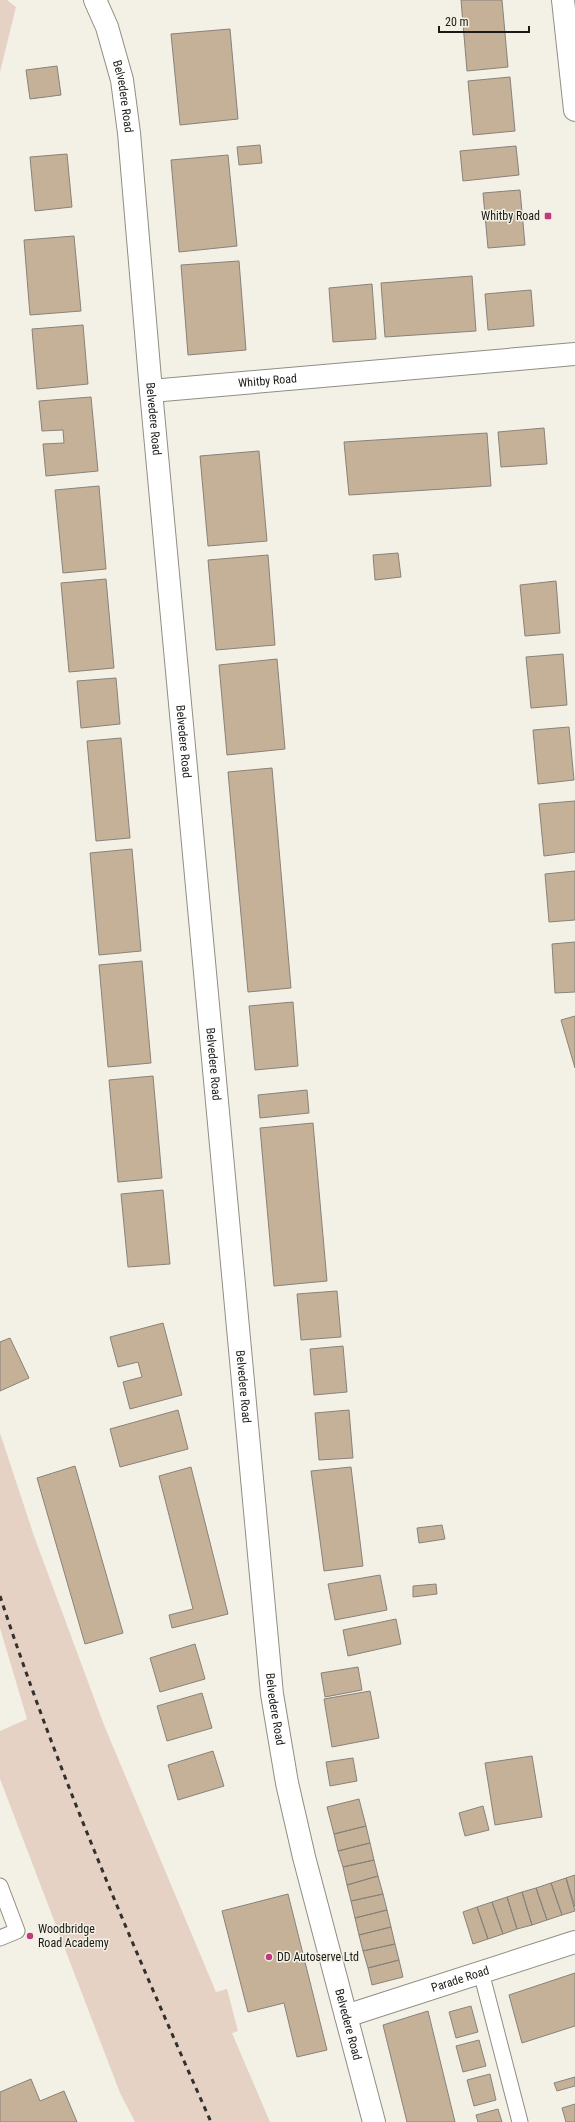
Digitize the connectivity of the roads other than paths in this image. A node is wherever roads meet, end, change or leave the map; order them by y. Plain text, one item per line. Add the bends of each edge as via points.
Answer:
1 (95, 0) edge
2 (563, 0) edge
3 (575, 110) edge
4 (575, 354) edge
5 (151, 391) junction
6 (0, 1886) edge
7 (0, 1938) edge
8 (575, 1942) edge
9 (481, 1972) junction
10 (346, 2016) junction
11 (374, 2122) edge
12 (520, 2122) edge

1 - 5 street, Belvedere Road via 107,27 123,83
2 - 3 street
4 - 5 street, Whitby Road
5 - 10 street, Belvedere Road via 272,1694 287,1783 304,1857
6 - 7 lane via 17,1930
8 - 9 street, Parade Road
9 - 10 street, Parade Road
9 - 12 lane
10 - 11 street, Belvedere Road

